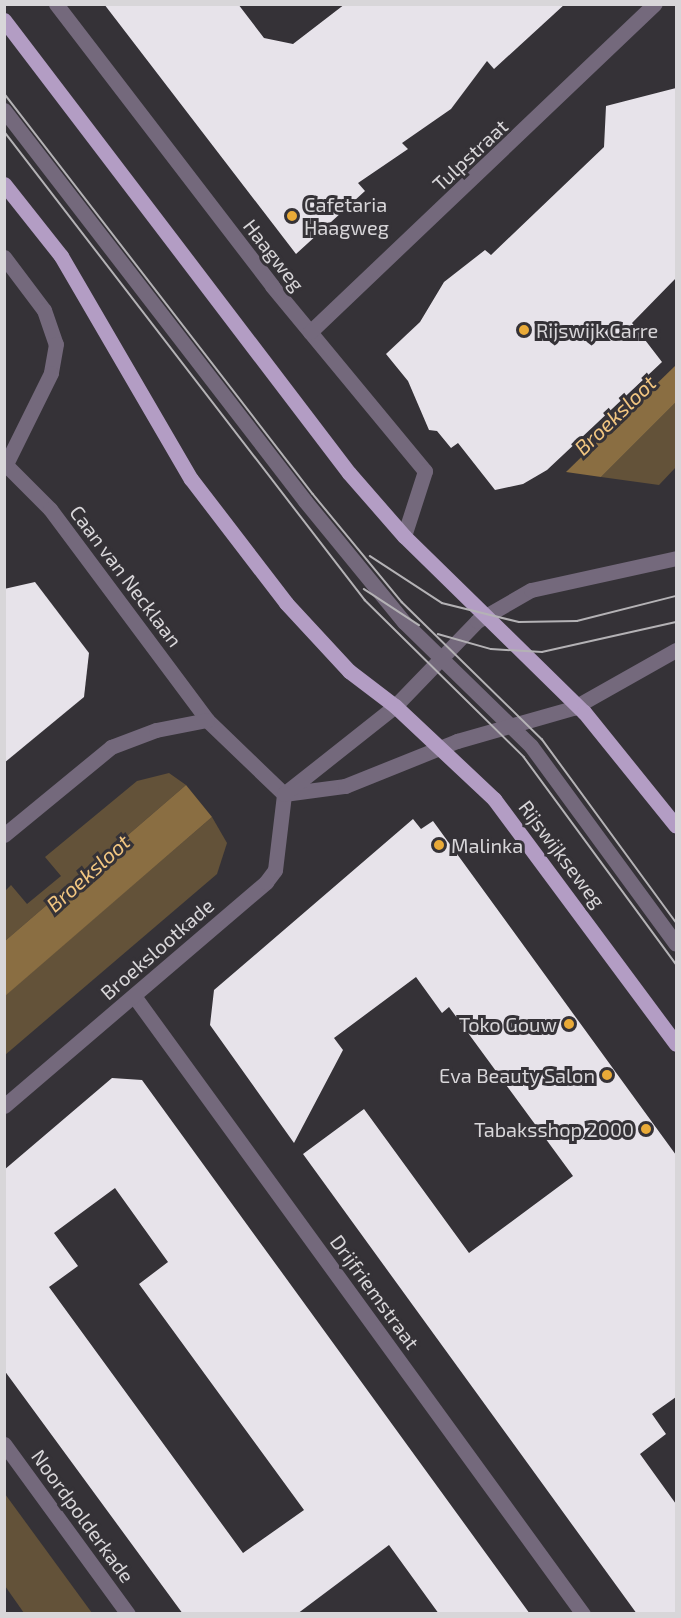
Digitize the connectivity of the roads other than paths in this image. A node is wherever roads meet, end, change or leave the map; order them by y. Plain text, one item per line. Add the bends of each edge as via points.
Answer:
1 (56, 4) edge
2 (653, 5) edge
3 (4, 20) edge
4 (4, 110) edge
5 (4, 184) edge
6 (4, 257) edge
7 (309, 332) junction
8 (5, 464) edge
9 (404, 536) junction
10 (676, 558) edge
11 (484, 616) junction
12 (676, 650) edge
13 (441, 657) junction
14 (578, 705) junction
15 (395, 706) junction
16 (207, 720) junction
17 (513, 726) junction
18 (440, 747) junction
19 (284, 794) junction
20 (676, 826) edge
21 (4, 835) edge
22 (676, 944) edge
23 (134, 996) junction
24 (676, 1044) edge
25 (4, 1106) edge
26 (4, 1444) edge
27 (128, 1614) edge
28 (583, 1614) edge

1 - 7 street, Haagweg
2 - 7 street, Tulpstraat via 518,140
3 - 9 main road via 315,430
4 - 13 street, Rijswijkseweg via 393,609
5 - 15 main road via 61,256 191,479 325,647
6 - 8 street via 44,310 56,344 51,373
7 - 9 street, Haagweg via 425,471
8 - 16 street, Caan van Necklaan via 50,509
9 - 11 main road
10 - 11 street via 542,586
11 - 13 street
11 - 14 main road
12 - 14 street
13 - 15 street
13 - 17 street, Rijswijkseweg
14 - 17 street
14 - 20 main road
15 - 18 main road, Rijswijkseweg
15 - 19 street
16 - 19 street
16 - 21 street via 148,732 111,747
17 - 18 street
17 - 22 street, Rijswijkseweg
18 - 19 street via 345,786
18 - 24 main road, Rijswijkseweg via 517,827
19 - 23 street, Broekslootkade via 269,878
23 - 25 street, Broekslootkade
23 - 28 street, Drijfriemstraat
26 - 27 street, Noordpolderkade

